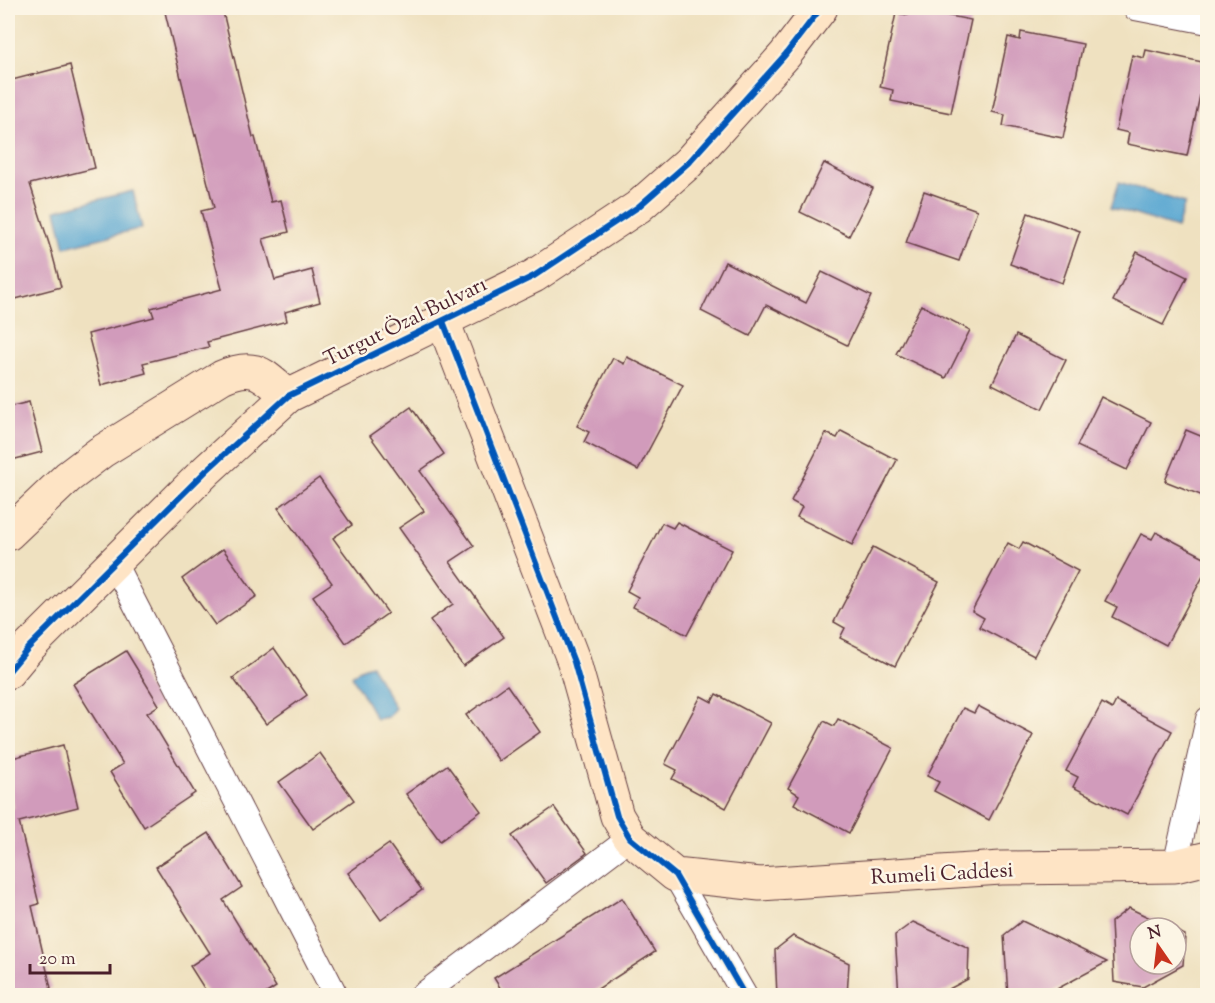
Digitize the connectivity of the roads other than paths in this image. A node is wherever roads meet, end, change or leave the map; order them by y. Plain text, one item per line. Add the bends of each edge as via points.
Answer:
1 (821, 8) edge
2 (1135, 8) edge
3 (1208, 22) edge
4 (443, 321) junction
5 (288, 396) junction
6 (8, 534) edge
7 (114, 563) junction
8 (8, 672) edge
9 (1208, 719) edge
10 (630, 838) junction
11 (1208, 858) edge
12 (1175, 866) junction
13 (675, 875) junction
14 (336, 996) edge
15 (421, 996) edge
16 (745, 996) edge

1 - 4 street, Turgut Özal Bulvarı via 785,55 688,163 638,207 534,276
2 - 3 street
4 - 5 street, Turgut Özal Bulvarı
4 - 10 street via 574,662 616,816
5 - 6 street via 258,372 241,370 222,377 101,452 68,477
5 - 7 street, Turgut Özal Bulvarı
7 - 8 street, Turgut Özal Bulvarı
7 - 14 street
9 - 12 street
10 - 13 street
10 - 15 street
11 - 12 street, Rumeli Caddesi
12 - 13 street, Rumeli Caddesi via 1001,868 760,884
13 - 16 street

